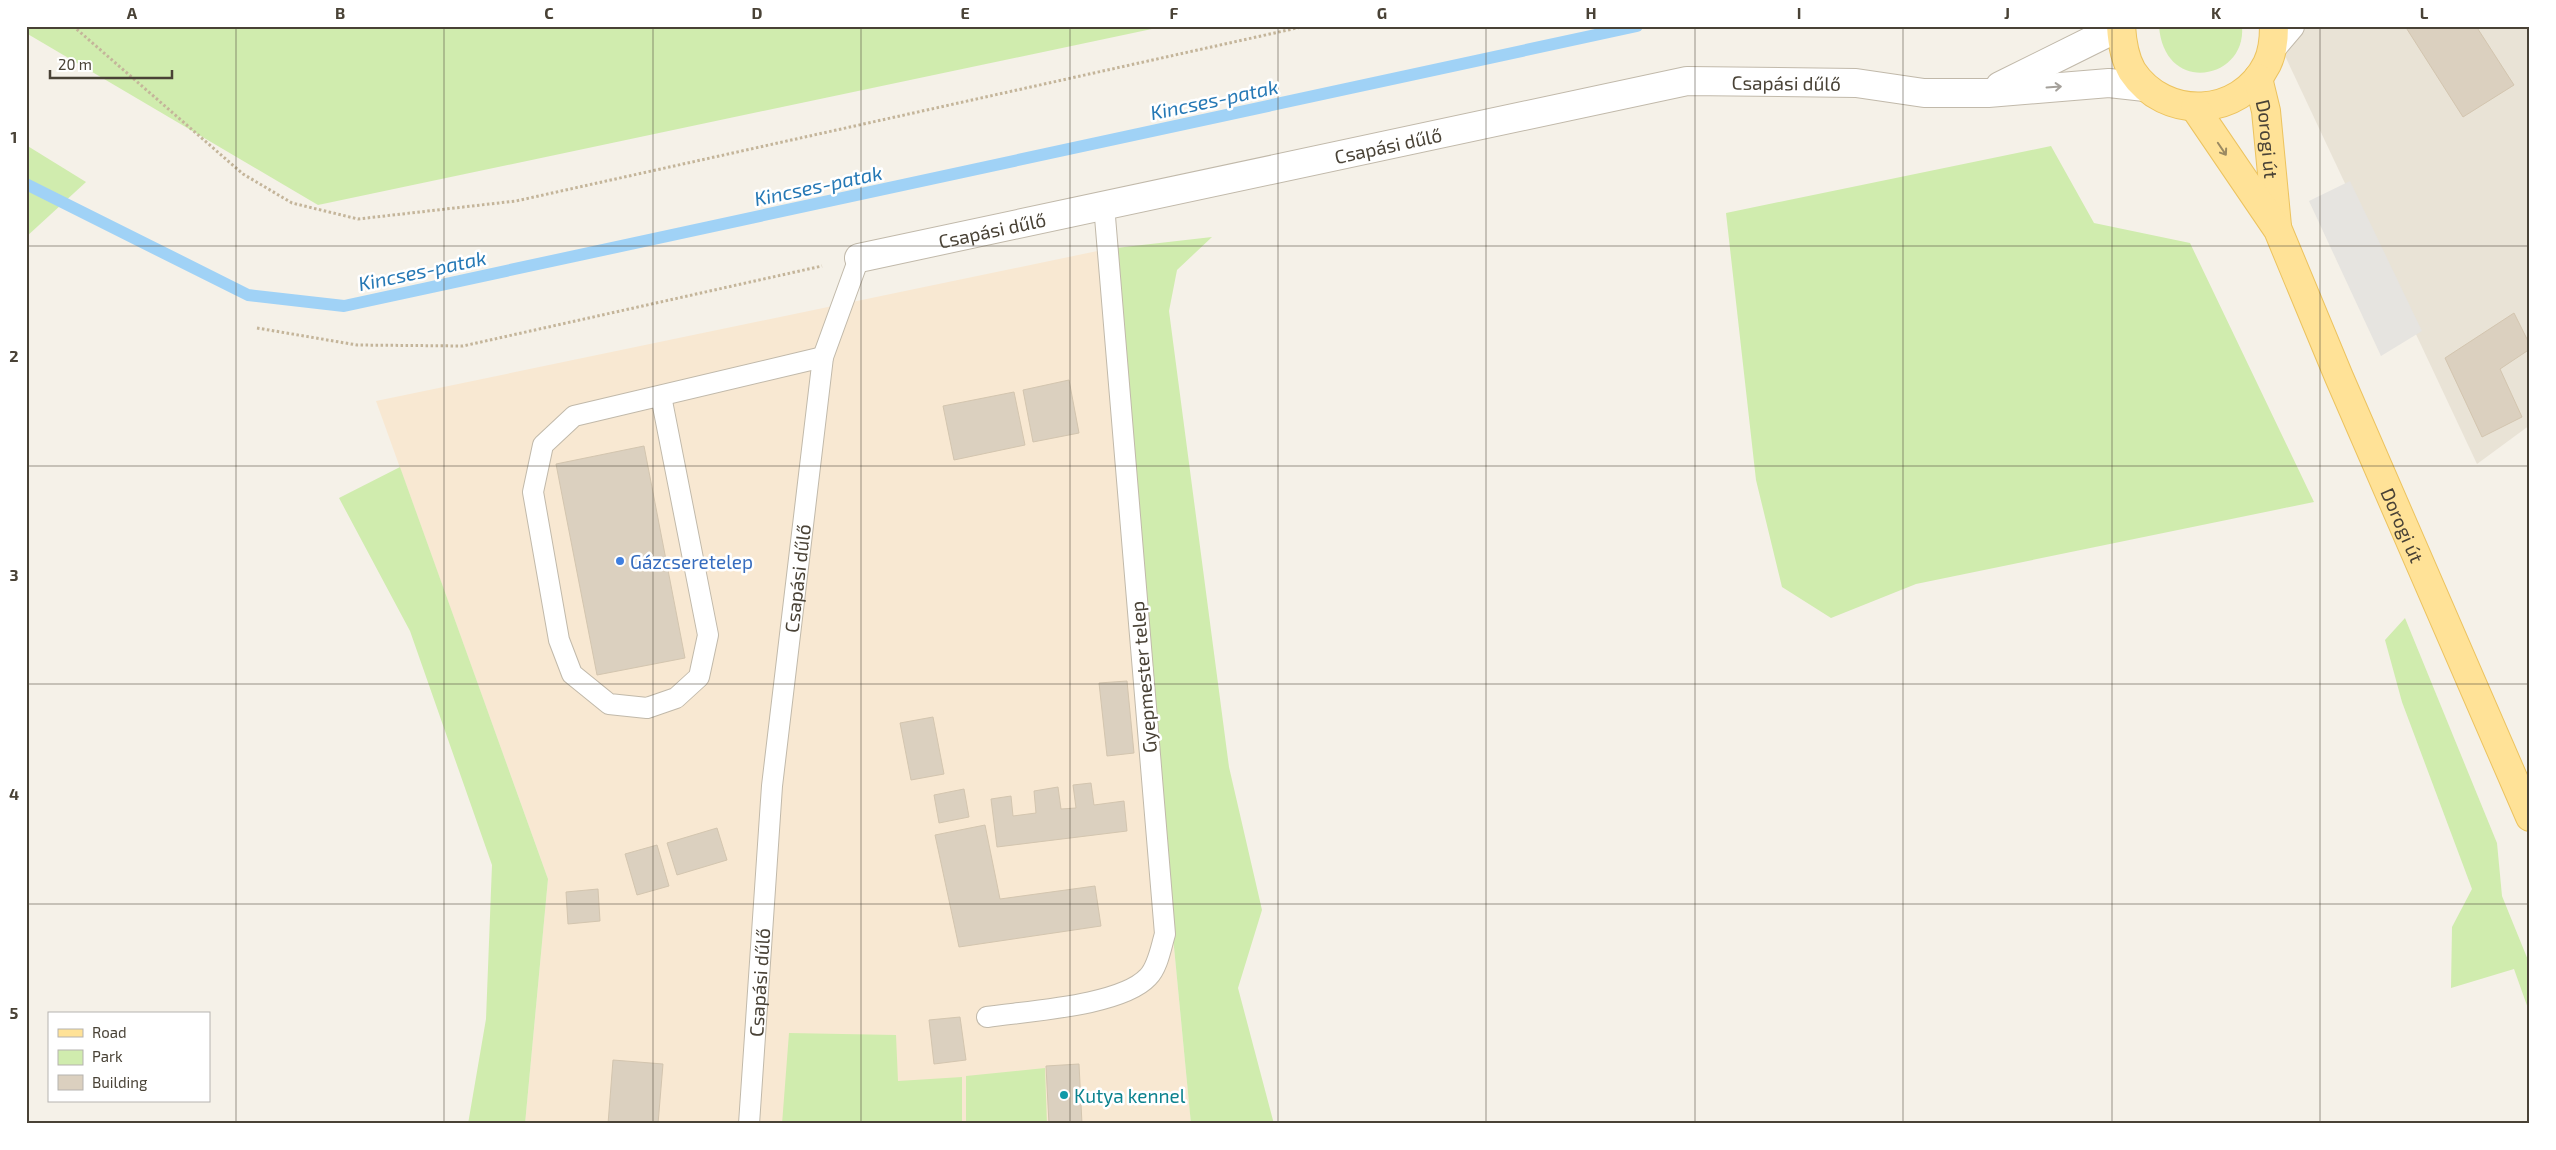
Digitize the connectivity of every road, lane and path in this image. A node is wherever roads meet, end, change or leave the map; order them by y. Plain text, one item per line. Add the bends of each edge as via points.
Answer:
1 (73, 26) edge
2 (1306, 26) edge
3 (2121, 26) edge
4 (2279, 33) edge
5 (2258, 78) junction
6 (2145, 87) junction
7 (1988, 92) junction
8 (2195, 108) junction
9 (1104, 205) junction
10 (2278, 230) junction
11 (859, 258) junction
12 (257, 328) dead end
13 (823, 357) junction
14 (661, 396) junction
15 (2530, 817) edge
16 (987, 1017) dead end
17 (749, 1124) edge

1 - 2 path via 243,174 292,203 358,219 516,201
3 - 6 main road via 2128,63
3 - 7 street, Csapási dűlő
4 - 5 main road via 2268,63
5 - 8 main road via 2241,95 2219,105
5 - 10 main road, Dorogi út via 2266,111
7 -> 6 street, Csapási dűlő via 2108,83
6 - 8 main road via 2168,102
7 - 9 street, Csapási dűlő via 1924,93 1847,83 1687,80
8 -> 10 main road, Dorogi út
9 - 11 street, Csapási dűlő
9 - 16 lane, Gyepmester telep via 1165,934 1149,977 1112,998
10 - 15 main road, Dorogi út
11 - 12 path via 463,346 356,345
11 - 13 lane, Csapási dűlő
13 - 14 lane
13 - 17 lane, Csapási dűlő via 772,786
14 - 14 lane via 574,416 543,445 533,492 559,640 572,674 609,704 647,708 676,698 699,677 708,635

